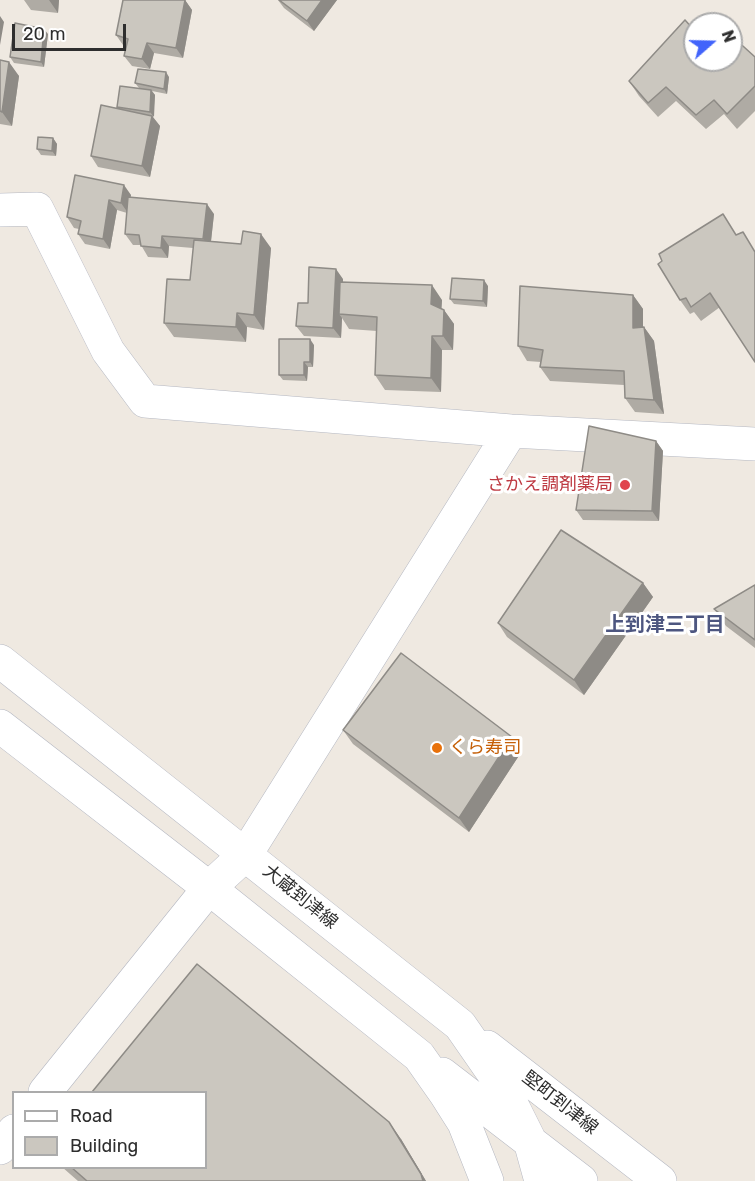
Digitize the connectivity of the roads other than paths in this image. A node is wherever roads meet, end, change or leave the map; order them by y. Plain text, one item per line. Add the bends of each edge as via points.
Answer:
1 (0, 210) edge
2 (511, 432) junction
3 (755, 444) edge
4 (0, 661) edge
5 (0, 726) edge
6 (246, 854) junction
7 (209, 888) junction
8 (460, 1025) junction
9 (418, 1056) junction
10 (46, 1091) edge
11 (12, 1133) edge
12 (530, 1142) junction
13 (0, 1148) edge
14 (488, 1181) edge
15 (541, 1181) edge
16 (581, 1181) edge
17 (660, 1181) edge

1 - 2 main road via 38,209 108,351 145,401
2 - 3 main road
2 - 6 main road
4 - 6 main road, 大蔵到津線
5 - 7 main road
6 - 7 main road
6 - 8 main road, 大蔵到津線
7 - 9 main road
7 - 10 main road
8 - 12 main road, 大蔵到津線 via 503,1087
8 - 17 main road, 堅町到津線
9 - 12 main road
9 - 14 main road via 464,1124
11 - 13 main road
12 - 15 main road, 大蔵到津線
12 - 16 main road

